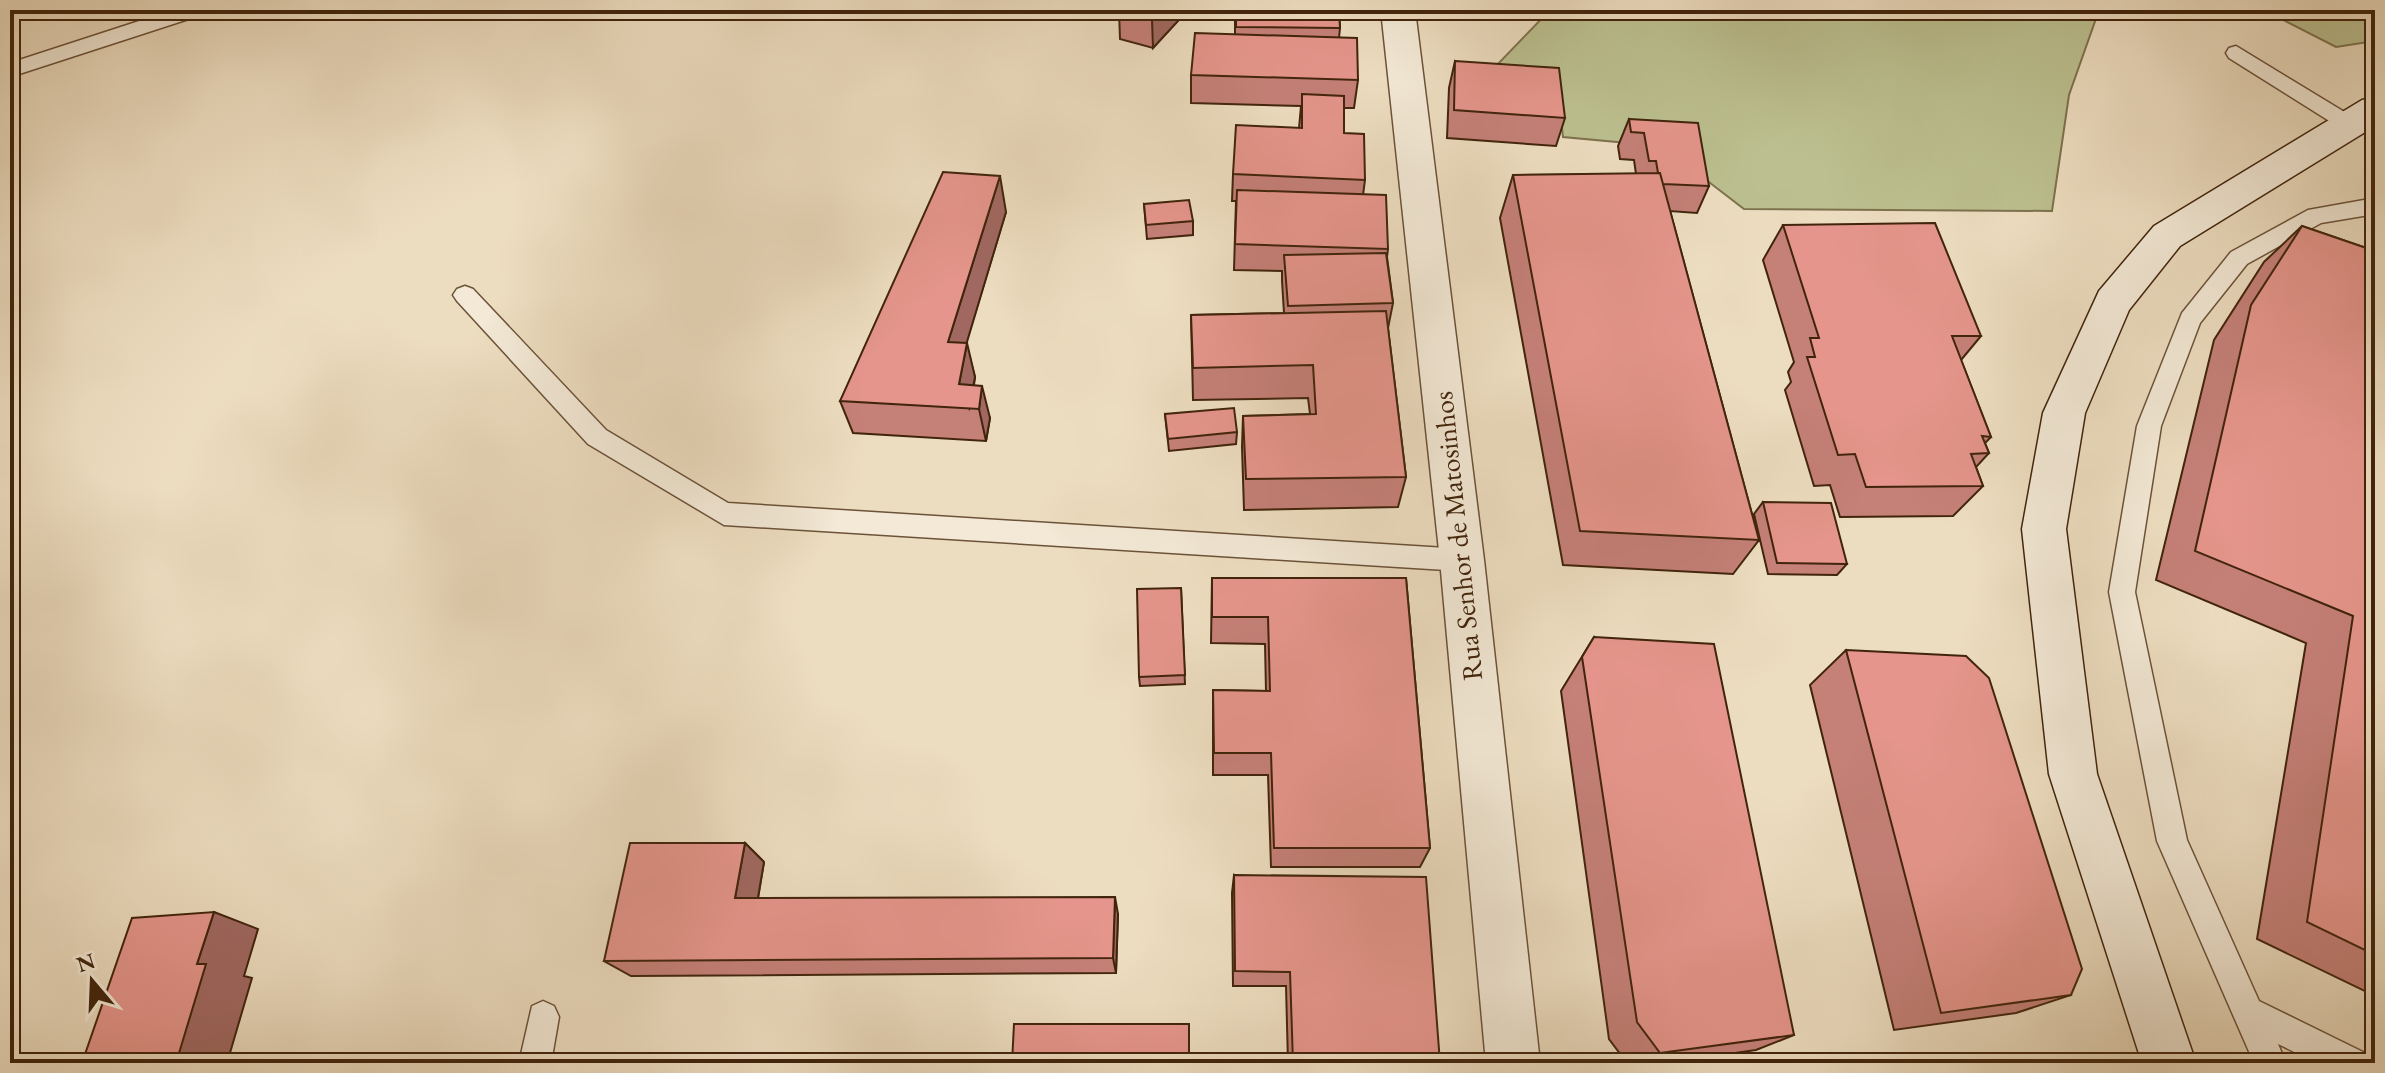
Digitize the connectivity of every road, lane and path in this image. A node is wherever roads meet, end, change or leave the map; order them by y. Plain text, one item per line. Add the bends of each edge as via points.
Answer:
1 (194, 10) edge
2 (1398, 10) edge
3 (2236, 53) dead end
4 (10, 70) edge
5 (2362, 116) edge
6 (2375, 206) edge
7 (465, 295) dead end
8 (1462, 560) junction
9 (2251, 1014) junction
10 (543, 1017) dead end
11 (535, 1063) edge
12 (1513, 1063) edge
13 (2169, 1063) edge
14 (2270, 1063) edge
15 (2352, 1063) edge

1 - 4 lane
2 - 8 street, Rua Senhor de Matosinhos
3 - 5 lane
5 - 13 street via 2167,236 2113,302 2064,413 2044,529 2073,774
6 - 9 lane via 2316,216 2239,258 2190,319 2149,426 2122,592 2172,841
7 - 8 lane via 597,437 724,514
8 - 12 street, Rua Senhor de Matosinhos
9 - 14 lane
9 - 15 lane
10 - 11 lane

